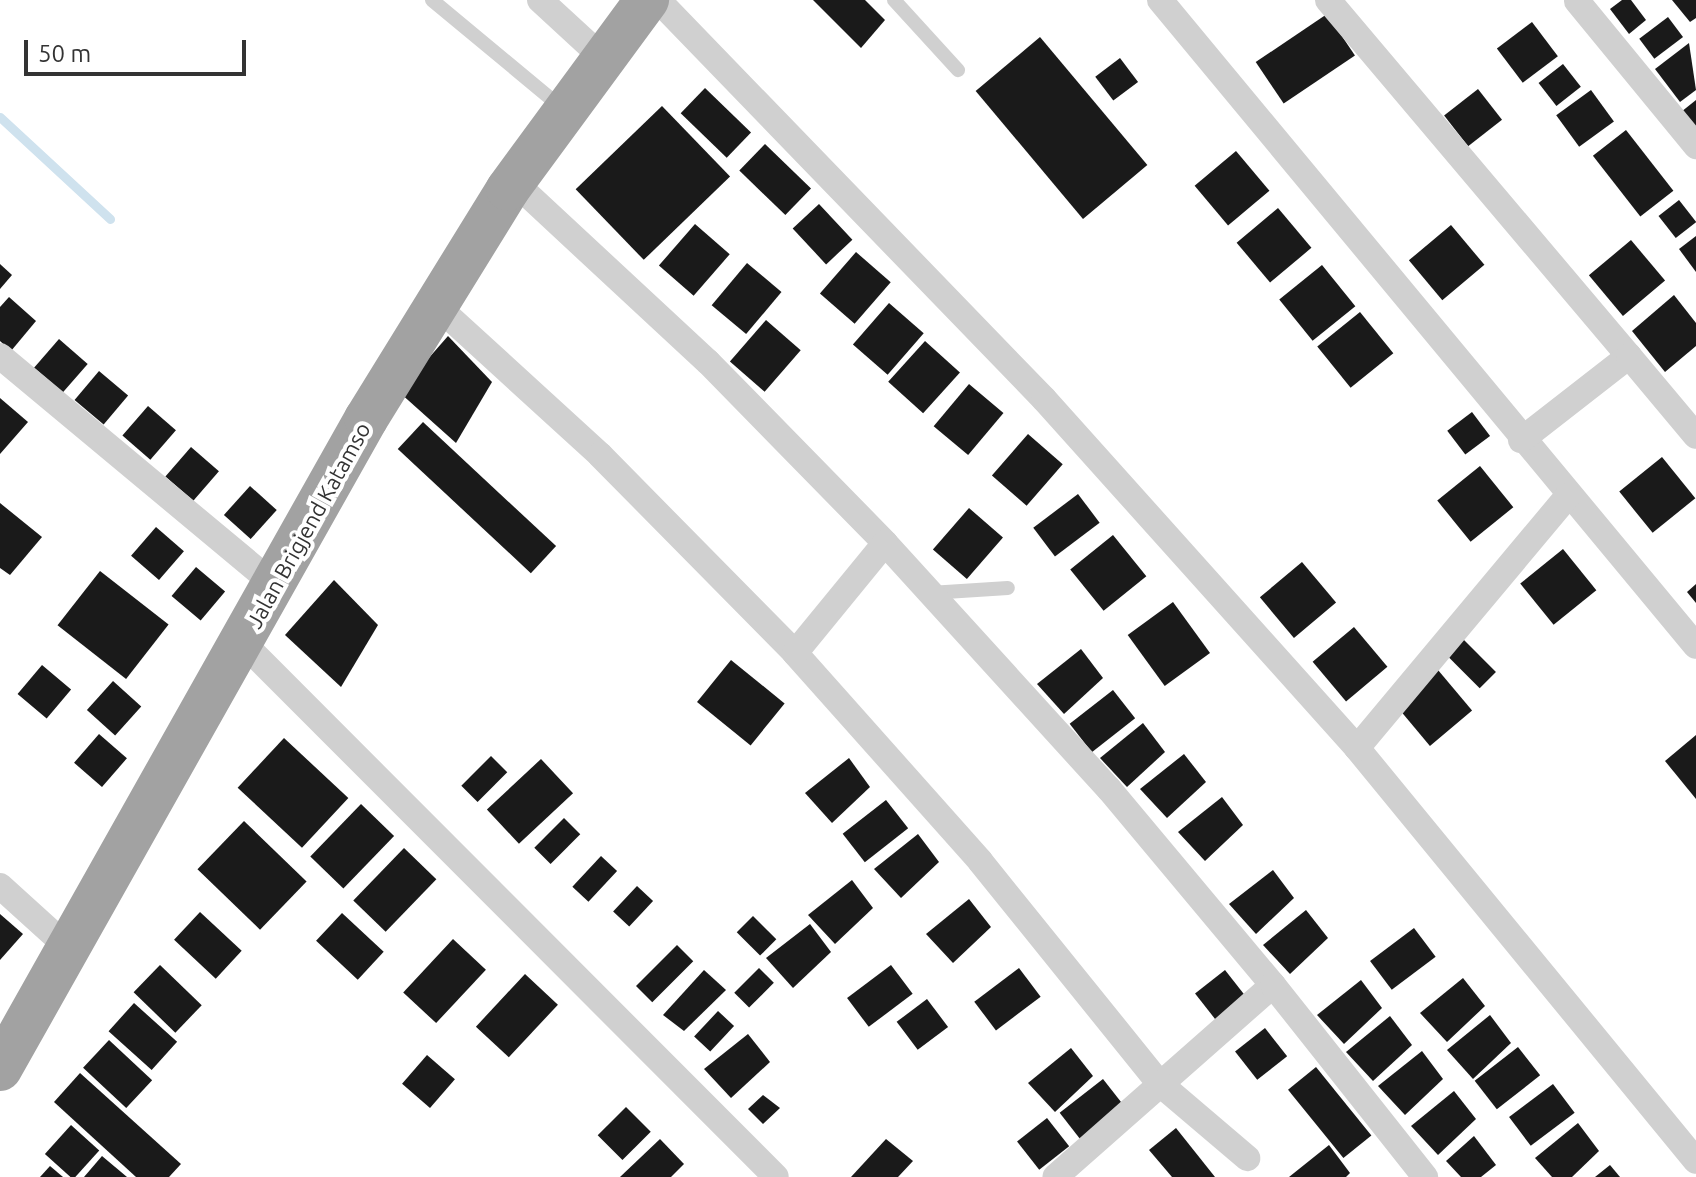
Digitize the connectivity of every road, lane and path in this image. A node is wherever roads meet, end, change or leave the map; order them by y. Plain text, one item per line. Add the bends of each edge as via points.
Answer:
1 (432, 0) edge
2 (540, 0) edge
3 (647, 0) edge
4 (658, 0) edge
5 (894, 0) edge
6 (1160, 0) edge
7 (1328, 0) edge
8 (1577, 1) edge
9 (602, 57) junction
10 (958, 70) dead end
11 (564, 109) junction
12 (1696, 146) edge
13 (513, 181) junction
14 (437, 306) junction
15 (0, 356) edge
16 (1629, 356) junction
17 (1696, 436) edge
18 (1521, 440) junction
19 (1568, 496) junction
20 (885, 543) junction
21 (275, 585) junction
22 (1008, 588) dead end
23 (930, 593) junction
24 (243, 643) junction
25 (1696, 646) edge
26 (795, 653) junction
27 (1357, 748) junction
28 (0, 886) edge
29 (72, 951) junction
30 (1273, 985) junction
31 (0, 1069) edge
32 (1159, 1083) junction
33 (1247, 1158) dead end
34 (1696, 1161) edge
35 (776, 1177) edge
36 (1055, 1177) edge
37 (1425, 1177) edge

1 - 11 lane
2 - 9 street
3 - 9 highway, Jalan Brigjend Katamso
4 - 27 street via 1044,399
5 - 10 lane
6 - 18 street
7 - 16 street
8 - 12 street
9 - 11 highway, Jalan Brigjend Katamso
11 - 13 highway, Jalan Brigjend Katamso
13 - 14 highway, Jalan Brigjend Katamso
13 - 20 street via 708,362
14 - 21 highway, Jalan Brigjend Katamso
14 - 26 street via 600,455
15 - 21 street
16 - 17 street
16 - 18 street
18 - 19 street
19 - 25 street
19 - 27 street
20 - 23 street
20 - 26 street
21 - 24 highway, Jalan Brigjend Katamso
22 - 23 lane
23 - 30 street via 1109,789
24 - 29 highway, Jalan Brigjend Katamso
24 - 35 street
26 - 32 street via 980,861
27 - 34 street
28 - 29 street
29 - 31 highway, Jalan Brigjend Katamso
30 - 32 street
30 - 37 street
32 - 33 street
32 - 36 street

